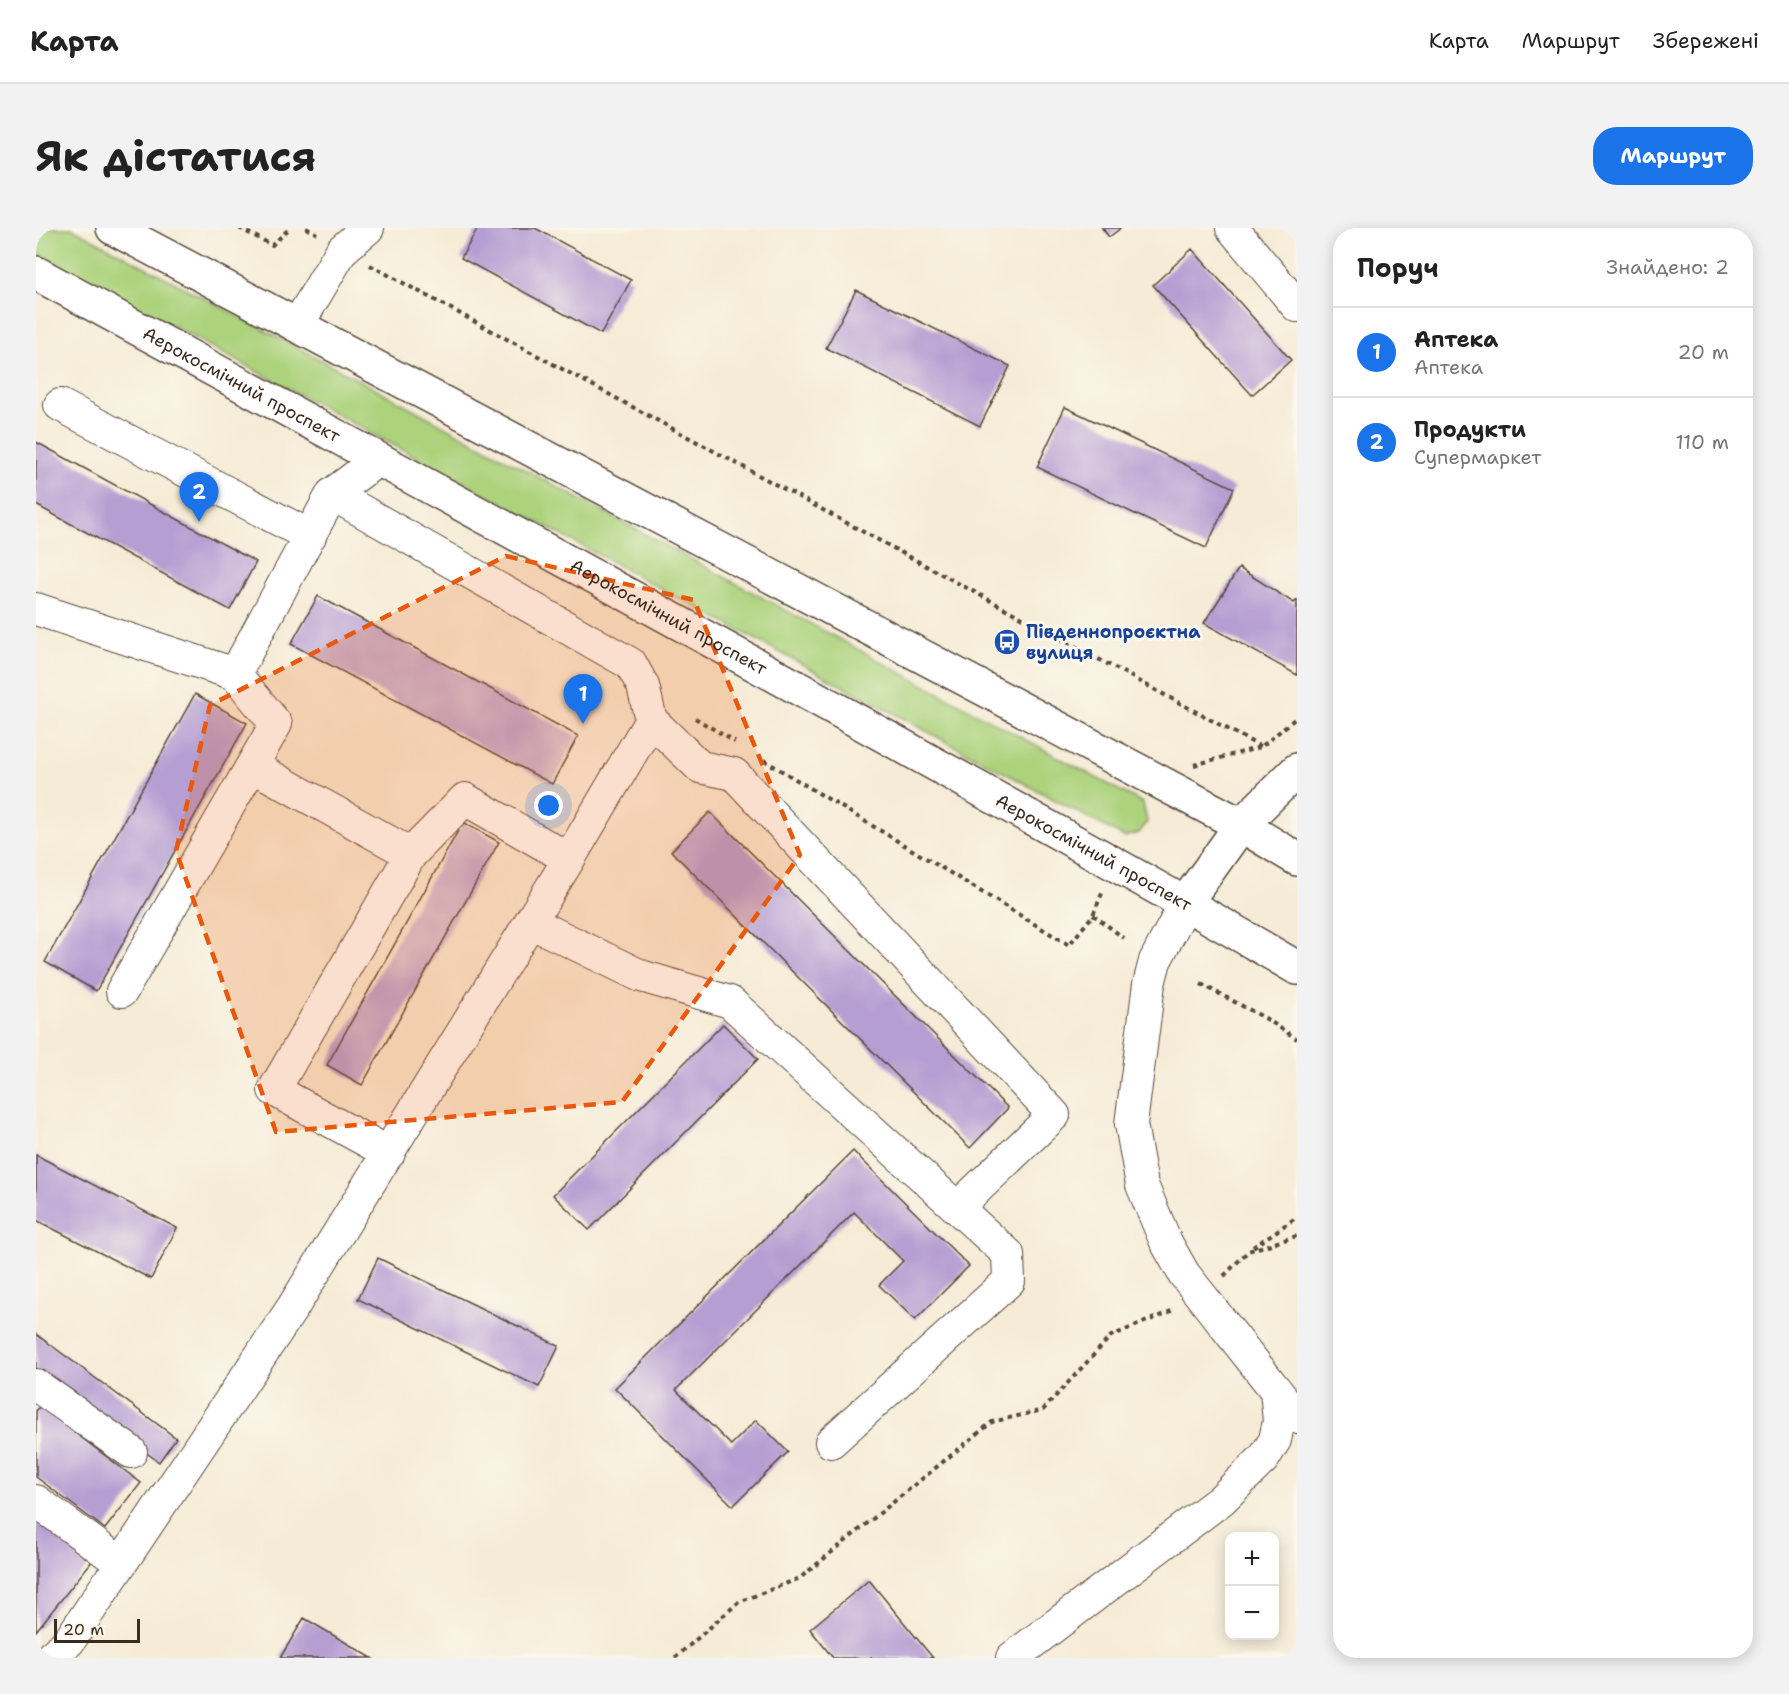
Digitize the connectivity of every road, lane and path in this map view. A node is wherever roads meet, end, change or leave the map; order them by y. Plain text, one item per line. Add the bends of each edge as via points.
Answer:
1 (113, 228) edge
2 (239, 228) edge
3 (290, 228) edge
4 (306, 228) edge
5 (368, 228) edge
6 (1232, 228) edge
7 (342, 250) junction
8 (36, 273) edge
9 (1297, 306) edge
10 (297, 326) junction
11 (60, 405) dead end
12 (379, 459) junction
13 (332, 494) junction
14 (310, 536) junction
15 (36, 609) edge
16 (235, 674) junction
17 (694, 717) dead end
18 (1297, 717) edge
19 (651, 720) junction
20 (1261, 747) junction
21 (744, 748) dead end
22 (754, 754) dead end
23 (252, 765) junction
24 (1187, 767) dead end
25 (1297, 770) edge
26 (1241, 825) junction
27 (411, 854) junction
28 (569, 859) junction
29 (1297, 859) edge
30 (1104, 890) dead end
31 (1186, 902) junction
32 (1093, 915) junction
33 (530, 922) junction
34 (1124, 938) dead end
35 (1297, 968) edge
36 (1201, 984) dead end
37 (122, 991) dead end
38 (1297, 1039) edge
39 (388, 1153) junction
40 (957, 1208) junction
41 (1297, 1217) edge
42 (1297, 1236) edge
43 (1248, 1251) junction
44 (1203, 1298) junction
45 (38, 1389) edge
46 (1276, 1390) junction
47 (1297, 1417) edge
48 (831, 1442) dead end
49 (131, 1452) dead end
50 (36, 1501) edge
51 (121, 1563) junction
52 (50, 1658) edge
53 (675, 1658) edge
54 (1012, 1658) edge

1 - 10 main road
2 - 3 path via 272,245
4 - 7 path
5 - 7 street
6 - 9 street
7 - 10 street
7 - 20 path
8 - 12 main road, Аерокосмічний проспект
10 - 26 main road
11 - 14 street
12 - 13 street
12 - 31 main road, Аерокосмічний проспект
13 - 14 street
13 - 19 street via 632,664 643,686
14 - 16 street
15 - 16 street
16 - 23 street via 276,724
17 - 21 path
18 - 20 path
19 - 28 street
19 - 40 street via 700,766 734,774 1054,1115
20 - 24 path
22 - 32 path via 1069,945
23 - 27 street
23 - 37 street
25 - 26 main road
26 - 29 main road
26 - 31 main road
27 - 28 street via 465,799
27 - 39 street via 274,1090
28 - 33 street
30 - 32 path
31 - 35 main road, Аерокосмічний проспект
31 - 44 street via 1155,961 1149,984 1131,1124 1142,1185 1166,1242
32 - 34 path
33 - 39 street
33 - 40 street via 641,976 730,1002
36 - 38 path
39 - 51 street via 293,1307
40 - 48 street via 1008,1254 1009,1281
41 - 43 path
42 - 43 path
43 - 44 path
44 - 46 street
44 - 53 path via 1111,1336 1043,1410 992,1422 800,1578 739,1602
45 - 49 street
46 - 47 street
46 - 54 street via 1280,1421 1264,1458 1221,1500
50 - 51 street
51 - 52 street via 69,1641

